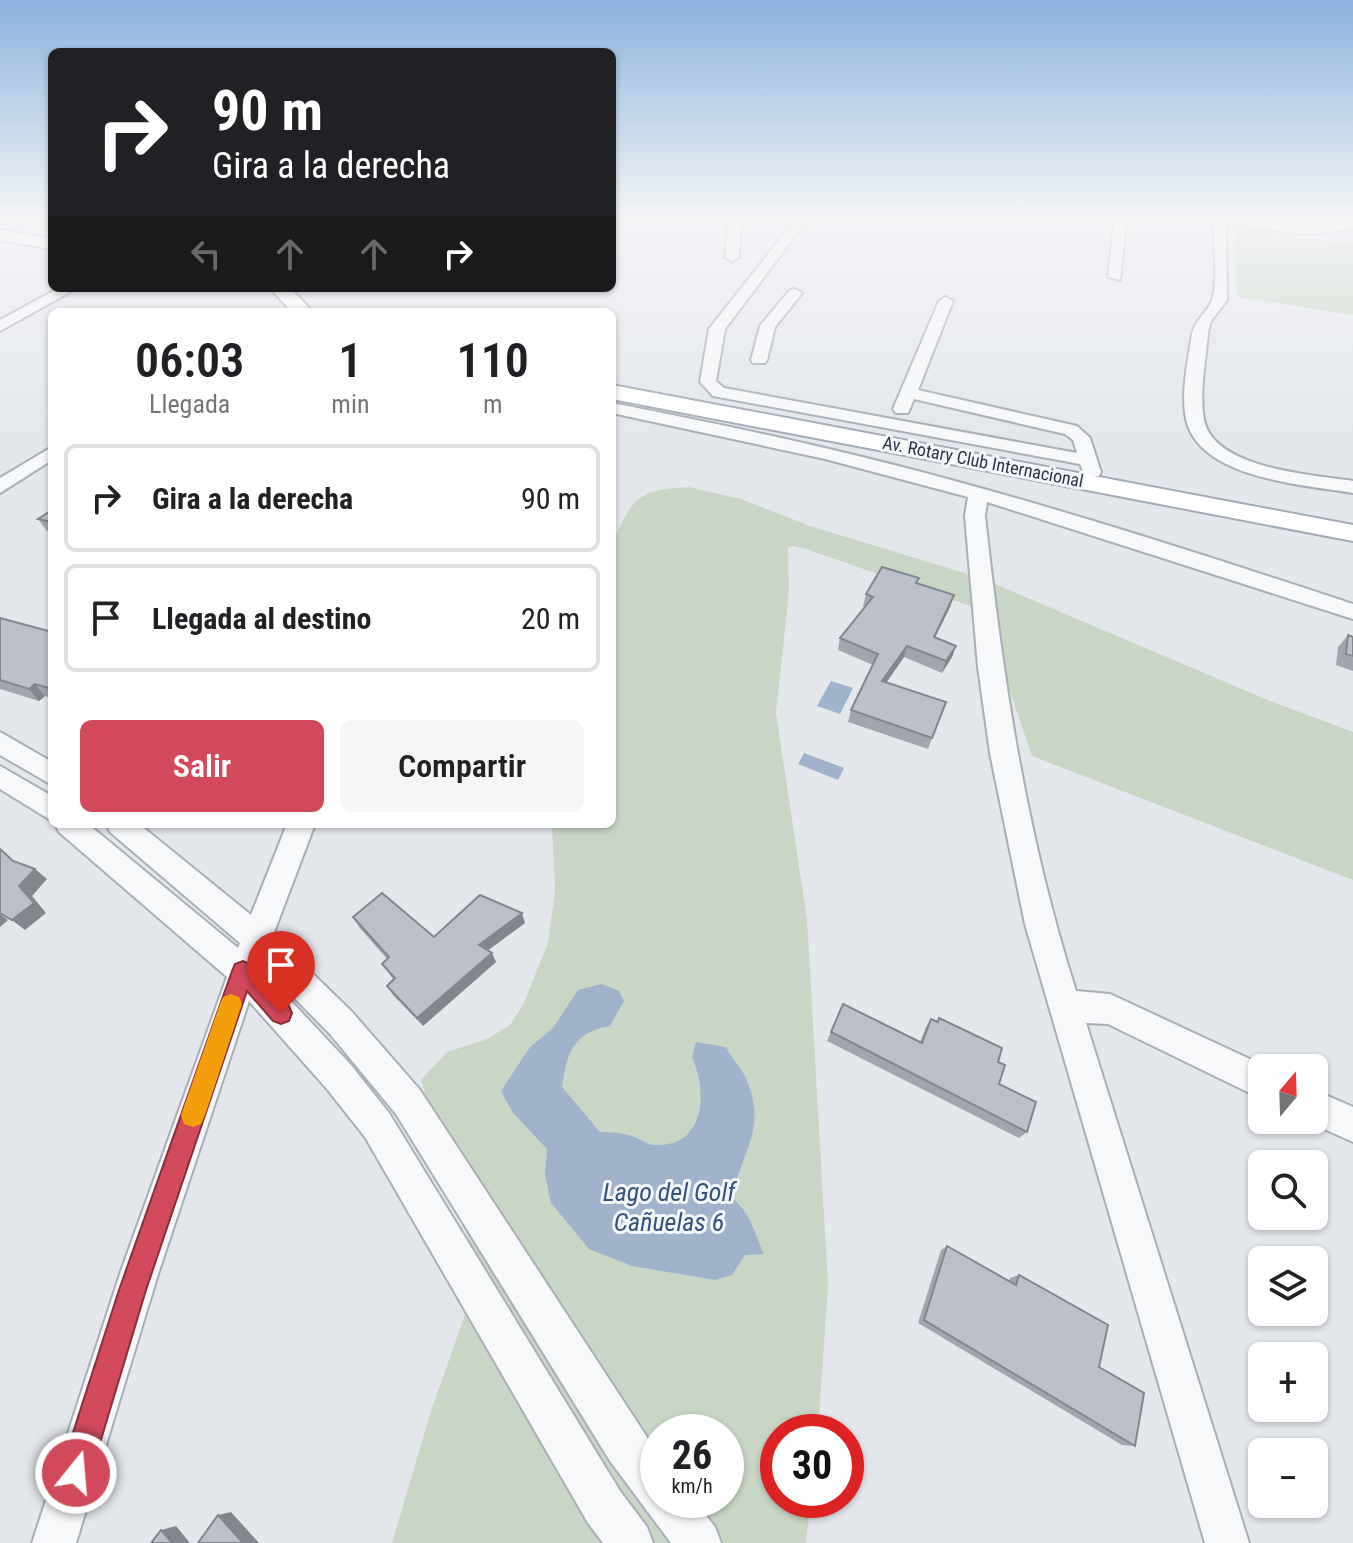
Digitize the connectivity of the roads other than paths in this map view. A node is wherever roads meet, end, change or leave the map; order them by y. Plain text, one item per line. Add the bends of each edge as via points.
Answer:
1 (759, 288) edge
2 (1220, 288) edge
3 (63, 292) edge
4 (283, 292) edge
5 (795, 293) dead end
6 (946, 301) dead end
7 (299, 308) edge
8 (738, 321) junction
9 (0, 326) edge
10 (768, 326) junction
11 (759, 360) dead end
12 (616, 393) edge
13 (908, 393) junction
14 (616, 409) edge
15 (893, 435) junction
16 (48, 455) edge
17 (1091, 472) junction
18 (0, 487) edge
19 (1353, 487) edge
20 (978, 495) junction
21 (1353, 533) edge
22 (1353, 612) edge
23 (0, 742) edge
24 (48, 772) edge
25 (0, 776) edge
26 (48, 807) edge
27 (74, 828) edge
28 (125, 828) edge
29 (299, 828) edge
30 (256, 938) junction
31 (243, 971) junction
32 (1064, 1006) junction
33 (1248, 1075) edge
34 (1328, 1113) edge
35 (1353, 1125) edge
36 (640, 1466) edge
37 (680, 1518) edge
38 (54, 1543) edge
39 (631, 1543) edge
40 (699, 1543) edge
41 (1227, 1543) edge

1 - 8 street
2 - 19 street via 1220,300 1200,332 1195,423 1203,443 1222,457 1253,468
3 - 9 street
4 - 7 main road
5 - 10 street
6 - 13 street
8 - 10 street
8 - 15 street via 717,329 707,372 708,382 719,392
10 - 11 street
12 - 15 main road, Av. Rotary Club Internacional
13 - 15 street
13 - 17 street via 1071,430 1081,438
14 - 20 street via 777,442
15 - 17 main road, Av. Rotary Club Internacional
16 - 18 street
17 - 21 main road, Av. Rotary Club Internacional
20 - 22 street
20 - 32 street via 982,593 1003,753 1040,924
23 - 24 street
25 - 26 street
27 - 31 street
28 - 30 street
29 - 30 street
30 - 31 street
30 - 36 street via 341,1023 408,1102
31 - 38 street via 133,1290
31 - 39 street via 377,1125 604,1507
32 - 33 street via 1110,1009
32 - 41 street
34 - 35 street
37 - 40 street

